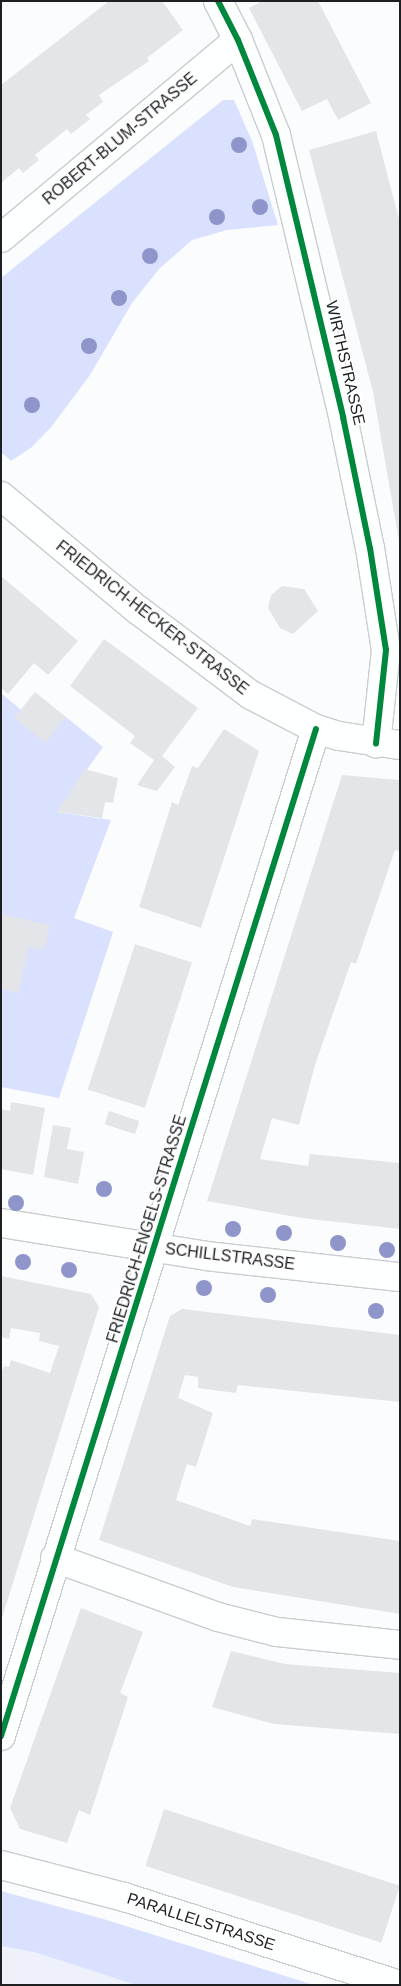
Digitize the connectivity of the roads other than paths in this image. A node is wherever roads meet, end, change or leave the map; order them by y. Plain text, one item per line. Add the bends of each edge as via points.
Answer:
1 (218, 1) edge
2 (238, 40) junction
3 (1, 238) edge
4 (1, 496) edge
5 (316, 729) junction
6 (388, 744) edge
7 (1, 1223) edge
8 (156, 1248) junction
9 (400, 1277) edge
10 (55, 1558) junction
11 (400, 1645) edge
12 (1, 1736) edge
13 (1, 1865) edge
14 (400, 1984) edge

1 - 2 street, WIRTHSTRASSE
2 - 3 street, ROBERT-BLUM-STRASSE
2 - 6 street, WIRTHSTRASSE via 276,135 292,195 370,548 386,650
4 - 5 street, FRIEDRICH-HECKER-STRASSE via 138,610 223,675 276,710
5 - 6 street, FRIEDRICH-HECKER-STRASSE
5 - 8 street, FRIEDRICH-ENGELS-STRASSE
7 - 8 street, SCHILLSTRASSE
8 - 9 street, SCHILLSTRASSE
8 - 10 street, FRIEDRICH-ENGELS-STRASSE
10 - 11 street via 218,1617 277,1632
10 - 12 street, FRIEDRICH-ENGELS-STRASSE
13 - 14 street, PARALLELSTRASSE via 124,1897

